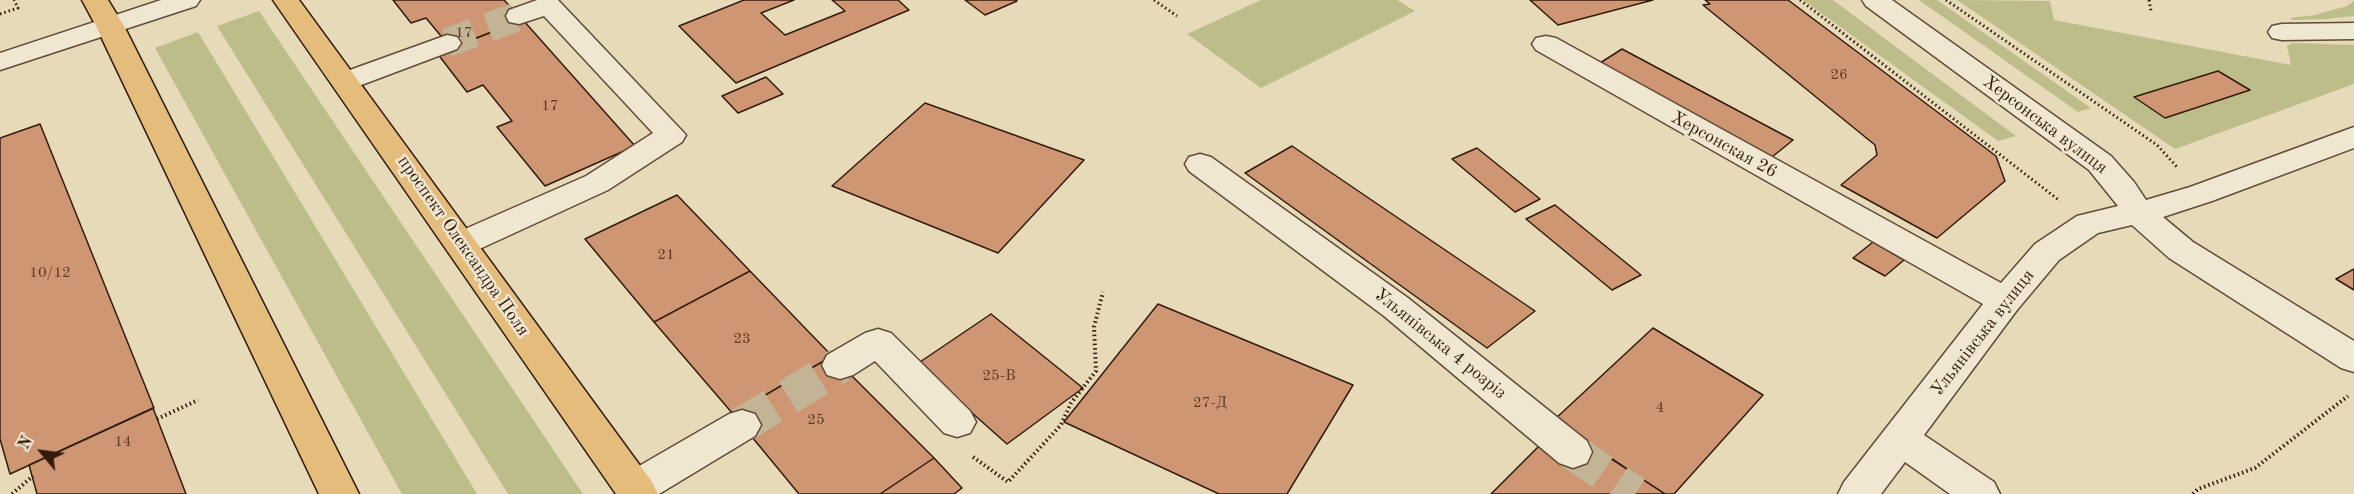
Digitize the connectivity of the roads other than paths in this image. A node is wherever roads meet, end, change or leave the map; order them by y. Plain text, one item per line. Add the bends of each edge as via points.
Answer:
1 (187, 0) edge
2 (286, 0) edge
3 (1875, 0) edge
4 (103, 13) edge
5 (519, 16) tunnel mouth
6 (2354, 31) edge
7 (2282, 32) dead end
8 (447, 43) tunnel mouth
9 (1556, 50) dead end
10 (0, 62) edge
11 (346, 81) junction
12 (2354, 137) edge
13 (1200, 164) dead end
14 (2138, 213) junction
15 (461, 244) junction
16 (2005, 301) junction
17 (2354, 358) edge
18 (840, 365) tunnel mouth
19 (957, 422) road end
20 (742, 425) tunnel mouth
21 (1900, 438) junction
22 (1573, 452) tunnel mouth
23 (636, 492) edge
24 (339, 494) edge
25 (1858, 494) edge
26 (1980, 494) edge

1 - 4 street
2 - 11 main road, проспект Олександра Поля
3 - 14 street, Херсонська вулиця via 2100,163
4 - 10 street
4 - 24 main road
5 - 15 street via 548,5 670,135 597,183
6 - 7 street
8 - 11 street
9 - 16 street, Херсонская 26
11 - 15 main road, проспект Олександра Поля
12 - 14 street, Ульянівська вулиця
13 - 22 street, Ульянівська 4 розріз via 1396,307
14 - 16 street, Ульянівська вулиця via 2088,224 2047,252
14 - 17 street, Херсонська вулиця via 2181,250
15 - 23 main road, проспект Олександра Поля
16 - 21 street, Ульянівська вулиця
18 - 19 street via 878,342
20 - 23 street
21 - 25 street, Ульянівська вулиця
21 - 26 street

